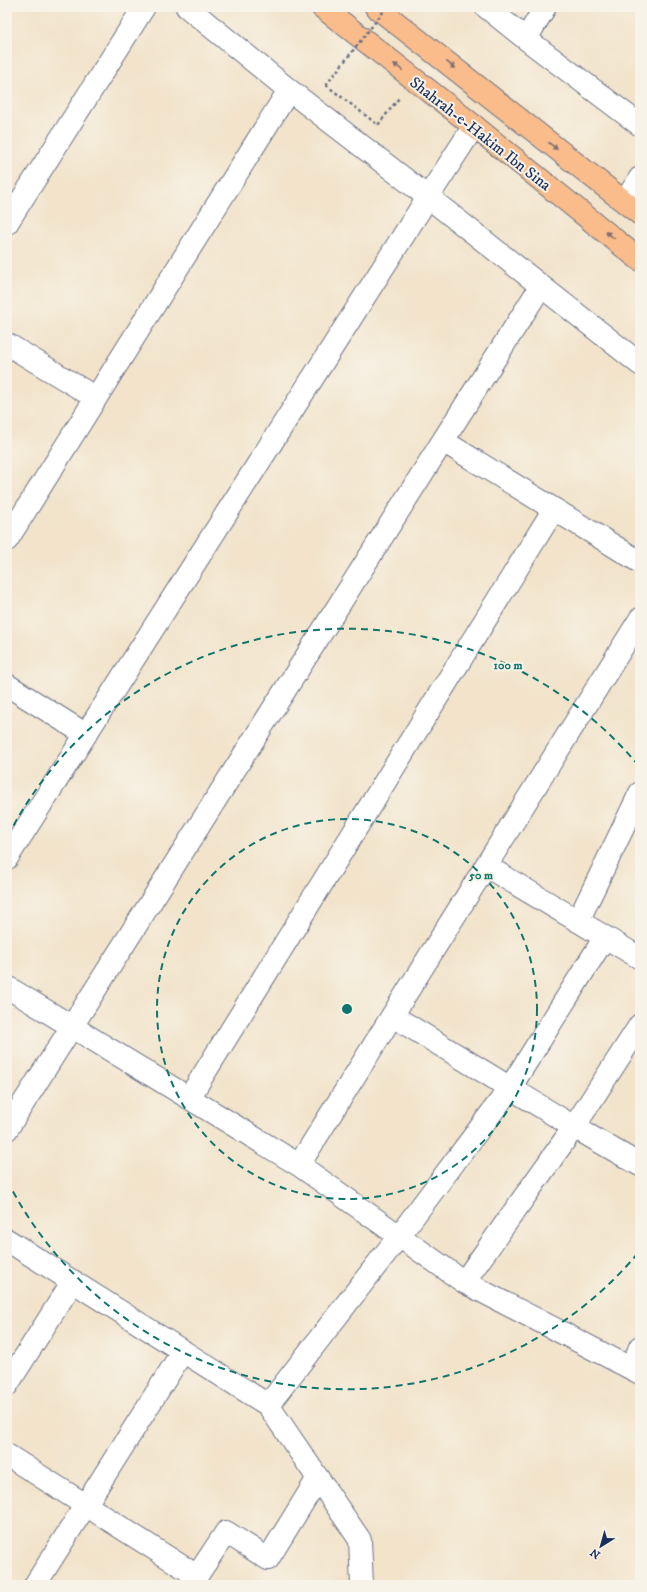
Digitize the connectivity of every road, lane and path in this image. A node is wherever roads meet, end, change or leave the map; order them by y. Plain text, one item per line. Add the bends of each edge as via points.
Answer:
1 (144, 7) edge
2 (187, 7) edge
3 (322, 7) edge
4 (376, 7) edge
5 (387, 7) edge
6 (486, 7) edge
7 (546, 7) edge
8 (526, 39) junction
9 (414, 79) junction
10 (289, 90) junction
11 (640, 125) edge
12 (474, 126) junction
13 (640, 178) edge
14 (428, 197) junction
15 (632, 208) edge
16 (7, 223) edge
17 (640, 260) edge
18 (541, 286) junction
19 (7, 344) edge
20 (640, 364) edge
21 (96, 398) junction
22 (443, 441) junction
23 (554, 509) junction
24 (7, 540) edge
25 (640, 562) edge
26 (640, 619) edge
27 (7, 685) edge
28 (85, 734) junction
29 (640, 793) edge
30 (7, 858) edge
31 (486, 866) junction
32 (578, 921) junction
33 (605, 937) junction
34 (640, 958) edge
35 (7, 987) edge
36 (393, 1016) junction
37 (640, 1025) edge
38 (73, 1027) junction
39 (510, 1088) junction
40 (189, 1098) junction
41 (574, 1127) junction
42 (7, 1129) edge
43 (299, 1165) junction
44 (640, 1165) edge
45 (399, 1236) junction
46 (7, 1240) edge
47 (73, 1281) junction
48 (464, 1282) junction
49 (640, 1347) edge
50 (183, 1351) junction
51 (636, 1371) edge
52 (7, 1385) edge
53 (268, 1405) junction
54 (7, 1455) edge
55 (318, 1478) junction
56 (86, 1504) junction
57 (194, 1581) edge
58 (35, 1585) edge
59 (362, 1585) edge

1 - 16 street
2 - 10 street
9 -> 3 highway, Shahrah-e-Hakim Ibn Sina
4 -> 15 highway
5 - 9 path, bridge via 326,85 378,125
6 - 8 street
7 - 8 street
8 - 11 street
9 - 12 highway, Shahrah-e-Hakim Ibn Sina
10 - 14 street
10 - 21 street
12 - 14 street
17 -> 12 highway, Shahrah-e-Hakim Ibn Sina
13 - 15 street
14 - 18 street
14 - 28 street
18 - 20 street
18 - 22 street
19 - 21 street
21 - 24 street
22 - 23 street
22 - 38 street
23 - 25 street
23 - 40 street
26 - 31 street
27 - 28 street
28 - 30 street
29 - 32 street
31 - 32 street
31 - 36 street
32 - 33 street
33 - 34 street
33 - 39 street
35 - 38 street
36 - 39 street
36 - 43 street
37 - 41 street
38 - 40 street
38 - 42 street
39 - 41 street
39 - 45 street
40 - 43 street
41 - 44 street
41 - 48 street
43 - 45 street
45 - 48 street
45 - 53 street
46 - 47 street
47 - 50 street
47 - 52 street
48 - 51 street
49 - 51 street
50 - 53 street
50 - 56 street
53 - 55 street
54 - 56 street
55 - 57 street via 268,1559 226,1532
55 - 59 street via 360,1540
56 - 57 street
56 - 58 street

